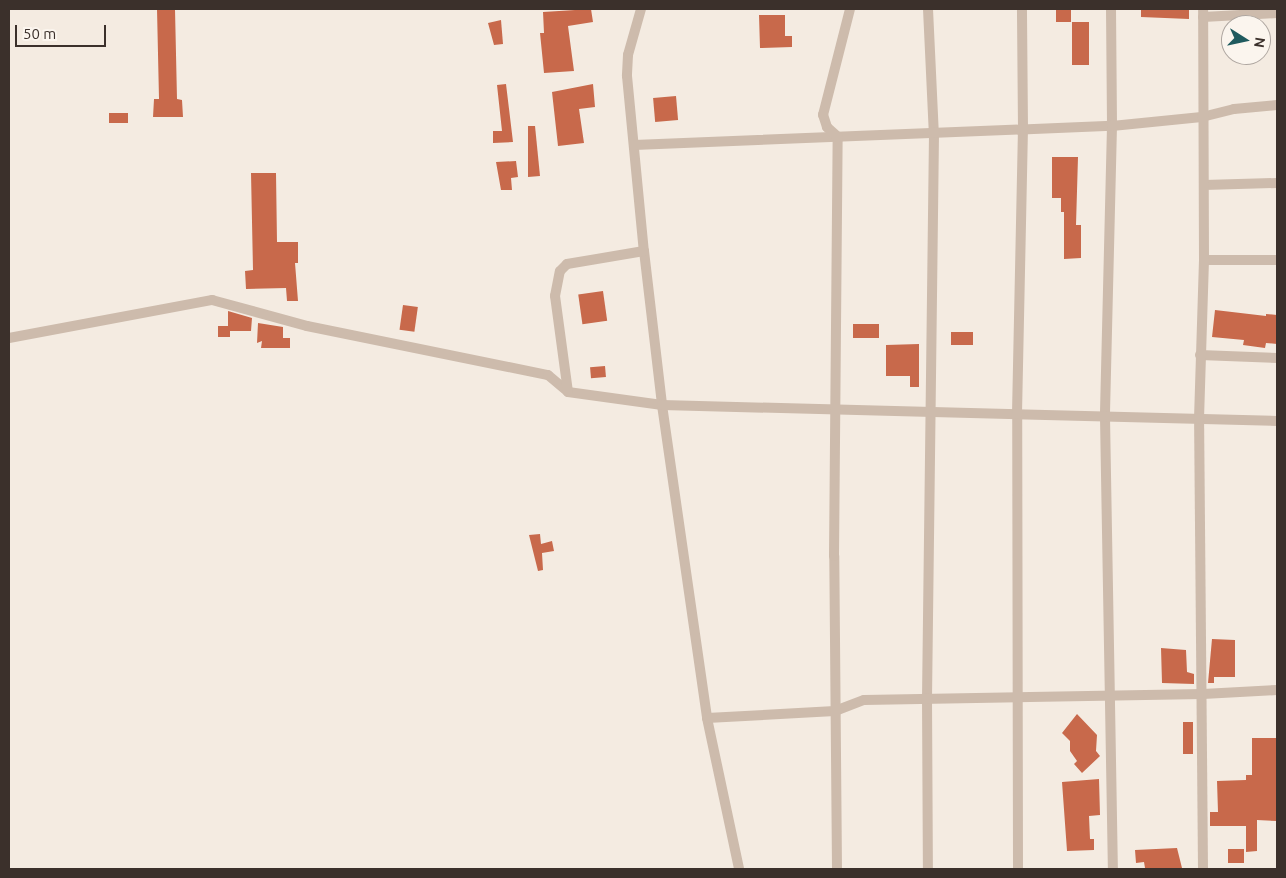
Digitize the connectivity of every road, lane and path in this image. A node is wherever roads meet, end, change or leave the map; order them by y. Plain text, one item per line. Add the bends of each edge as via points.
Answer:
1 (642, 9) edge
2 (850, 9) edge
3 (928, 9) edge
4 (1022, 9) edge
5 (1111, 9) edge
6 (1203, 13) edge
7 (1277, 13) edge
8 (1277, 105) edge
9 (1202, 117) junction
10 (1112, 126) junction
11 (1023, 129) junction
12 (934, 134) junction
13 (838, 137) junction
14 (634, 145) junction
15 (1277, 183) edge
16 (1204, 185) junction
17 (644, 251) junction
18 (1204, 260) junction
19 (1277, 260) edge
20 (9, 338) edge
21 (1200, 355) junction
22 (1277, 358) edge
23 (568, 392) junction
24 (662, 405) junction
25 (836, 407) junction
26 (932, 412) junction
27 (1017, 414) junction
28 (1105, 417) junction
29 (1199, 419) junction
30 (1277, 421) edge
31 (1277, 690) edge
32 (1204, 694) junction
33 (1110, 696) junction
34 (1018, 697) junction
35 (927, 698) junction
36 (835, 711) junction
37 (707, 718) junction
38 (738, 868) edge
39 (836, 869) edge
40 (928, 869) edge
41 (1018, 869) edge
42 (1113, 869) edge
43 (1203, 869) edge

1 - 14 street via 628,55
2 - 13 street via 823,115 827,127
3 - 12 street
4 - 11 street
5 - 10 street
6 - 7 street
6 - 9 street
8 - 9 street via 1234,109
9 - 10 street
9 - 16 street
10 - 11 street
10 - 28 street
11 - 12 street
11 - 27 street
12 - 13 street
12 - 26 street
13 - 14 street
13 - 25 street
14 - 17 street
15 - 16 street
16 - 18 street
17 - 23 street via 567,264 560,271 555,296
17 - 24 street
18 - 19 street
18 - 21 street
20 - 23 street via 212,300 307,326 548,376
21 - 22 street
21 - 29 street
23 - 24 street
24 - 25 street
24 - 37 street
25 - 26 street
25 - 36 street
26 - 27 street
26 - 35 street
27 - 28 street
27 - 34 street
28 - 29 street
28 - 33 street
29 - 30 street
29 - 32 street
31 - 32 street
32 - 33 street
32 - 43 street
33 - 34 street
33 - 42 street
34 - 35 street
34 - 41 street
35 - 36 street via 864,700
35 - 40 street
36 - 37 street
36 - 39 street
37 - 38 street

